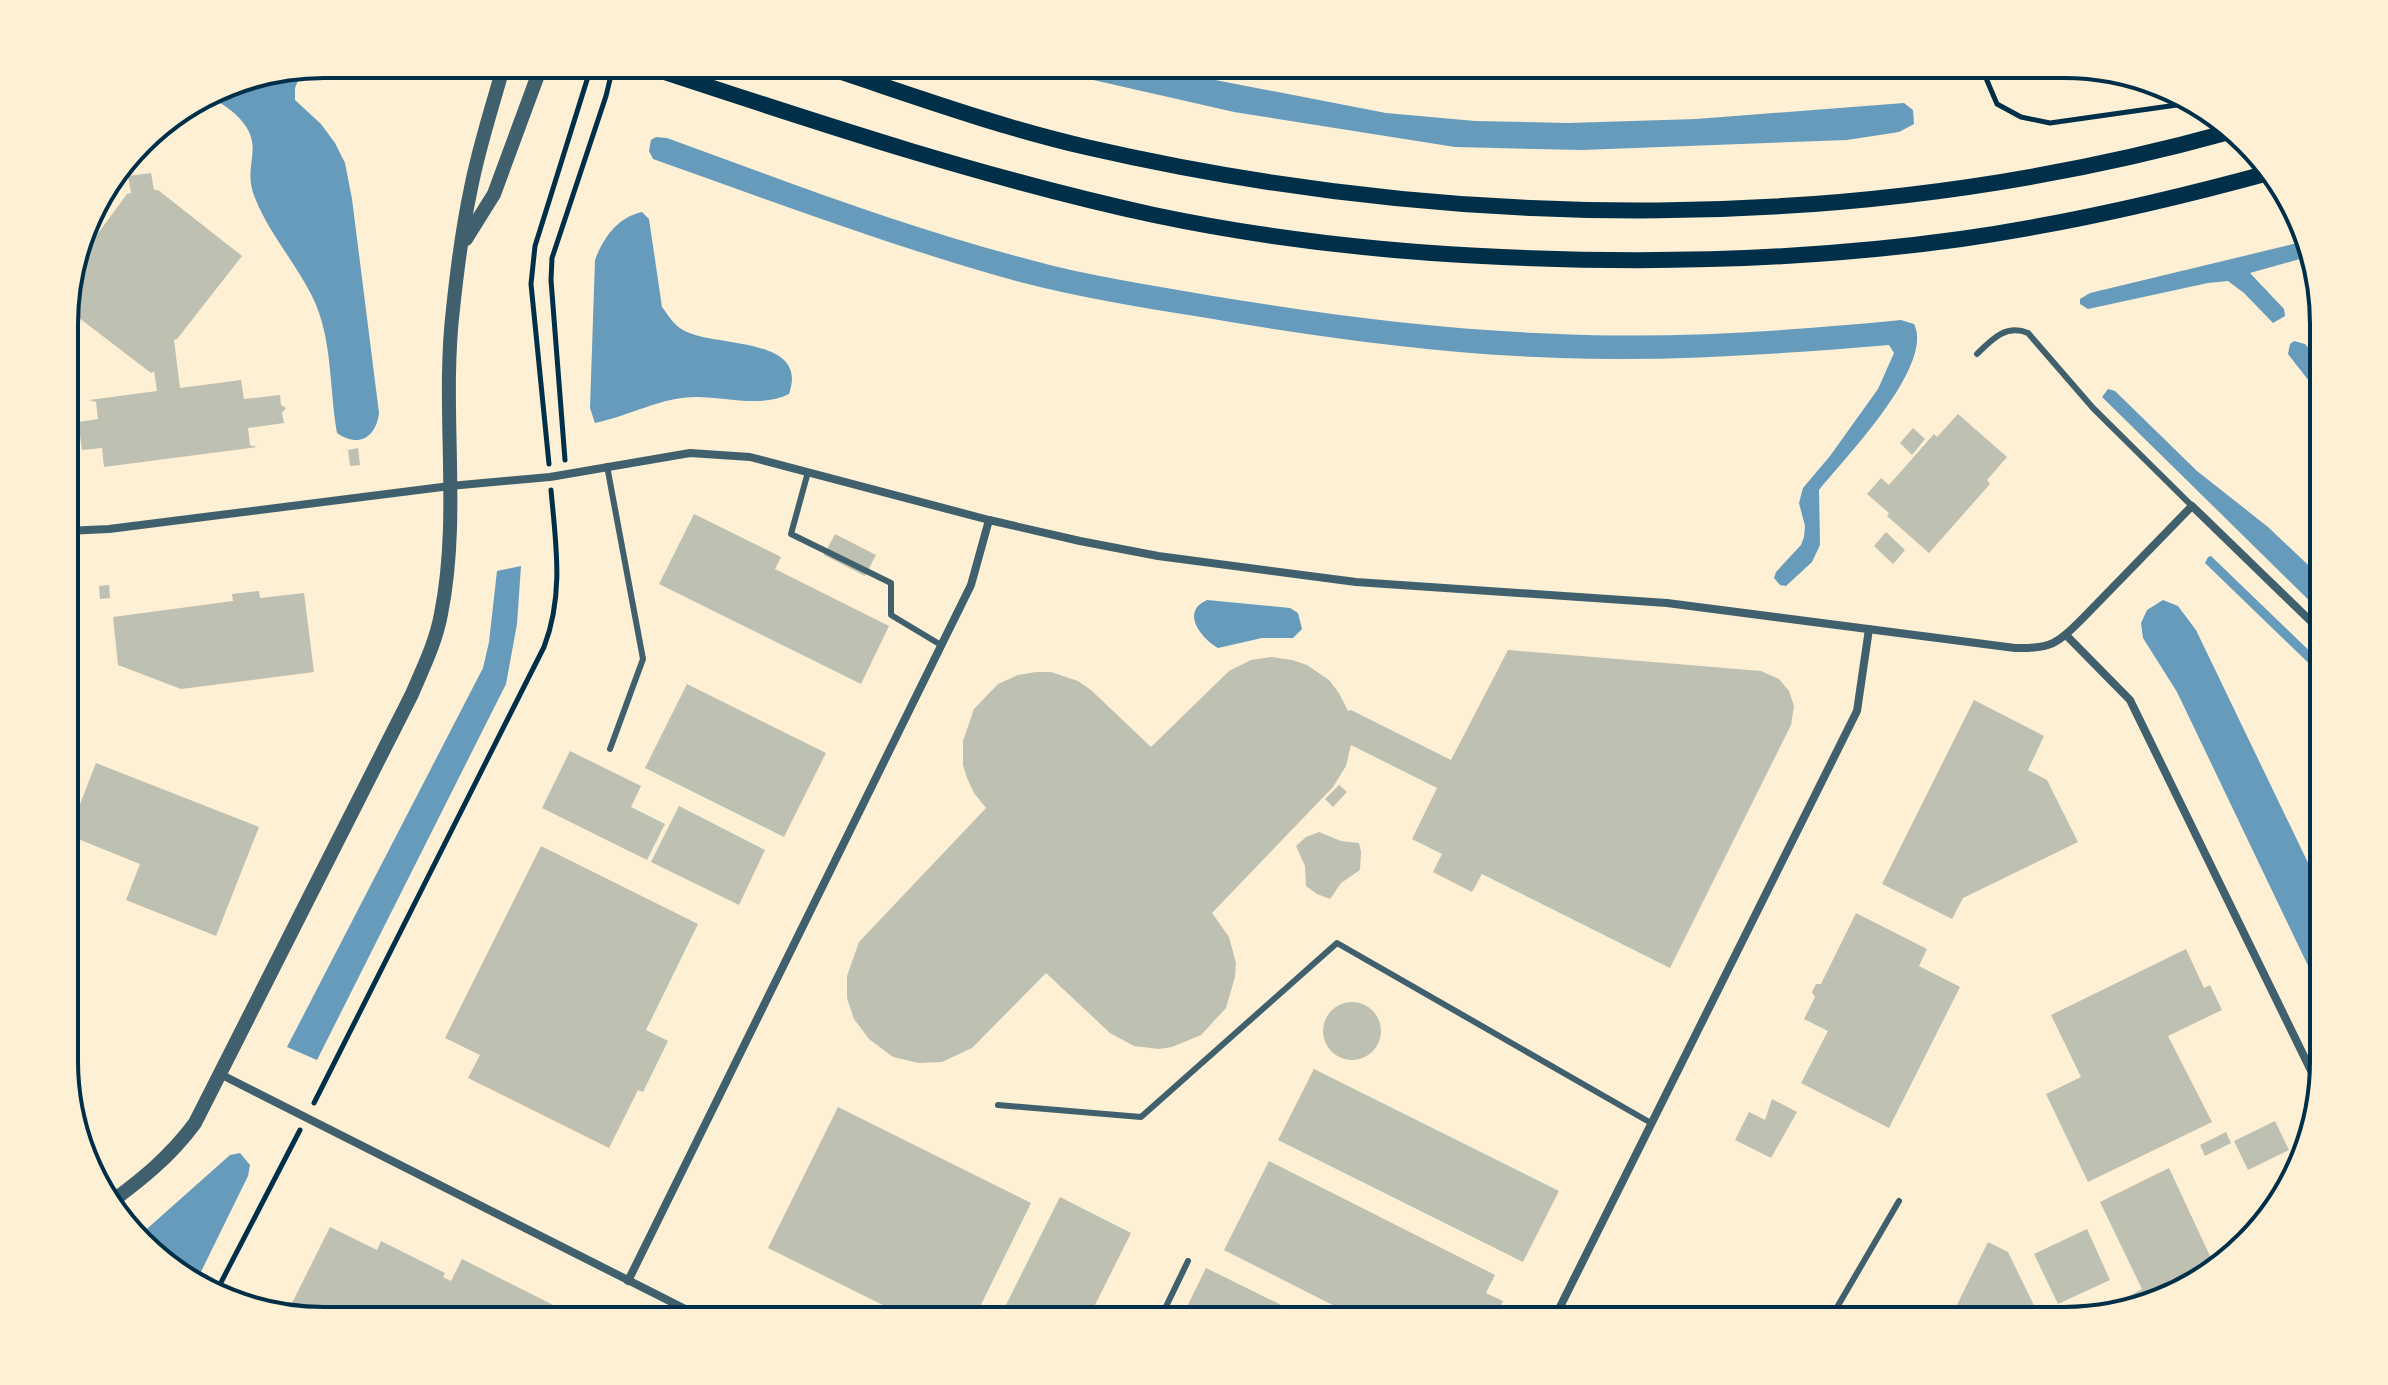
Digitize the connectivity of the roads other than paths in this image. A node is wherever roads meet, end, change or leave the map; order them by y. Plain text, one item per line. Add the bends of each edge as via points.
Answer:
1 (500, 78) edge
2 (537, 78) edge
3 (683, 78) edge
4 (860, 78) edge
5 (2220, 134) edge
6 (2260, 175) edge
7 (463, 243) junction
8 (1977, 354) dead end
9 (607, 466) junction
10 (808, 472) junction
11 (450, 486) junction
12 (2192, 506) junction
13 (989, 520) junction
14 (78, 530) edge
15 (2309, 619) edge
16 (1869, 629) junction
17 (2066, 635) junction
18 (941, 645) junction
19 (610, 749) dead end
20 (2309, 1066) edge
21 (220, 1074) junction
22 (998, 1105) dead end
23 (1651, 1123) junction
24 (118, 1197) edge
25 (1899, 1201) dead end
26 (1188, 1261) dead end
27 (628, 1281) junction
28 (1560, 1306) edge
29 (1838, 1306) edge
30 (680, 1307) edge
31 (1166, 1307) edge

1 - 7 street via 471,188
2 - 7 street via 494,194
3 - 6 main road via 1056,192 1158,216 1399,252 1610,261 1837,253 2033,226
4 - 5 main road via 975,115 1144,159 1343,193 1522,210 1694,210 1932,191 2061,171
7 - 11 street via 452,310
8 - 12 lane via 2008,330 2028,333 2093,408
9 - 10 street via 690,453 750,457
9 - 11 street
9 - 19 lane via 643,659
10 - 13 street
10 - 18 lane via 791,534 891,583 891,615
11 - 14 street
11 - 21 street via 448,559 431,650
12 - 15 street
12 - 17 street
13 - 16 street via 1127,550 1279,574 1667,603
13 - 18 street via 971,585
16 - 17 street via 2044,649
16 - 23 street via 1857,711
17 - 20 street via 2130,700
18 - 27 street
21 - 24 street via 177,1148
21 - 27 street
22 - 23 lane via 1141,1117 1337,943
23 - 28 street
25 - 29 lane
26 - 31 lane
27 - 30 street

